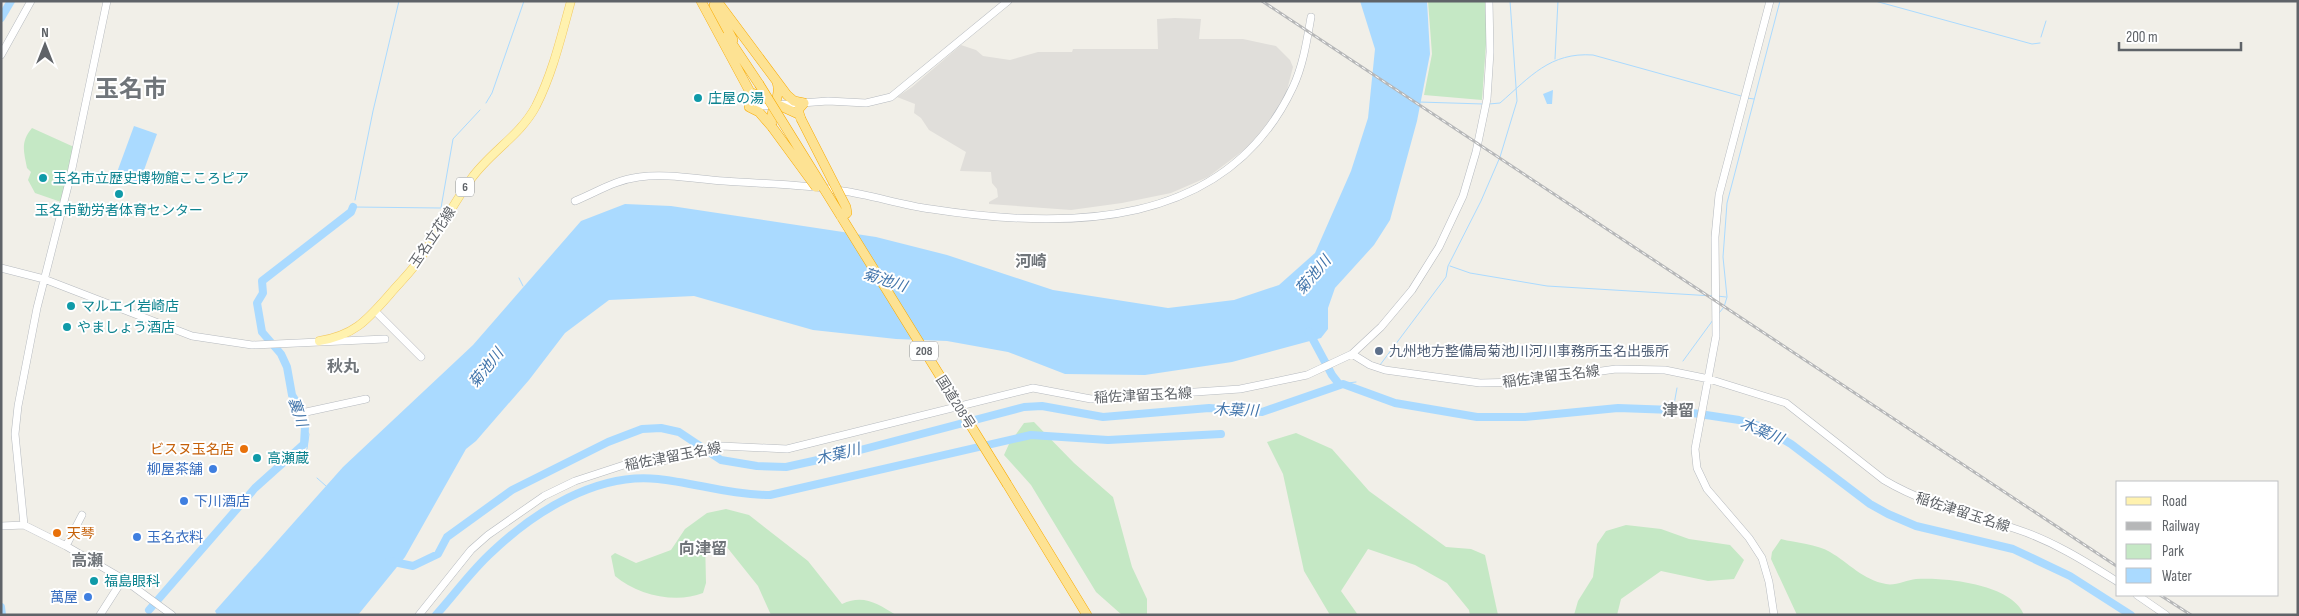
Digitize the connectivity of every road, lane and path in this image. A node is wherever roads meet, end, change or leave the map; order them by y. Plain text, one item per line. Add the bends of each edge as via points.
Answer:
1 (31, 1) edge
2 (107, 1) edge
3 (571, 1) edge
4 (703, 1) edge
5 (712, 1) edge
6 (717, 1) edge
7 (1008, 1) edge
8 (1489, 1) edge
9 (1770, 1) edge
10 (1311, 17) dead end
11 (1, 55) edge
12 (745, 62) junction
13 (776, 80) junction
14 (750, 92) junction
15 (804, 103) junction
16 (775, 104) junction
17 (750, 107) junction
18 (800, 117) junction
19 (772, 127) junction
20 (575, 201) dead end
21 (841, 217) junction
22 (854, 239) junction
23 (1, 268) edge
24 (44, 279) junction
25 (376, 312) junction
26 (385, 339) dead end
27 (320, 341) junction
28 (1352, 354) junction
29 (421, 357) dead end
30 (1709, 381) junction
31 (366, 399) dead end
32 (301, 413) dead end
33 (82, 515) dead end
34 (24, 525) junction
35 (1, 526) edge
36 (66, 546) junction
37 (122, 579) junction
38 (2116, 581) edge
39 (2138, 596) edge
40 (168, 613) edge
41 (100, 615) edge
42 (419, 615) edge
43 (1087, 615) edge
44 (1774, 615) edge
45 (2166, 615) edge

1 - 11 main road
2 - 24 main road via 70,178
3 - 25 main road, 玉名立花線 / 6 via 556,59 535,107 516,135 471,178 423,255
4 - 12 highway, 国道208号 / 208
4 - 14 highway
5 - 12 highway, 国道208号 / 208
6 - 13 highway
7 - 15 main road via 891,97 866,103
8 - 28 main road via 1490,52 1486,99 1463,196 1439,247 1412,290
9 - 30 main road via 1718,205 1715,237 1716,336
10 - 20 main road via 1294,85 1263,137 1241,161 1224,173 1192,191 1139,210 1061,219 992,216 931,209 844,191 656,176 616,182
12 - 21 highway, 国道208号 / 208, bridge
13 - 15 highway via 794,101
13 - 16 highway via 779,90
14 - 16 highway
14 - 17 highway
15 - 16 main road
15 - 18 highway
16 - 17 main road
16 - 18 highway
16 - 19 highway via 771,115
17 - 19 highway
18 - 21 highway, bridge via 846,207 847,213
19 - 22 highway, bridge
21 - 22 highway, 国道208号 / 208, bridge
22 - 43 highway, 国道208号 / 208, bridge
23 - 24 main road
24 - 27 main road via 192,336 263,345
24 - 34 main road via 16,419 15,440
25 - 27 main road, 玉名立花線 / 6 via 341,336
25 - 29 main road
26 - 27 main road
28 - 30 main road, 稲佐津留玉名線 via 1390,372 1480,383 1522,382 1616,369 1665,370
28 - 42 main road, 稲佐津留玉名線 via 1322,369 1281,382 1240,389 1102,399 1045,389 1020,390 787,449 731,445 663,460 630,463 575,481 544,496 488,535 471,550
30 - 38 main road, 稲佐津留玉名線 via 1786,403 1884,480 1916,498 2038,537
30 - 44 main road via 1695,449 1697,468 1707,489 1750,538 1762,558 1770,582
31 - 32 main road
33 - 36 main road
34 - 35 main road
34 - 36 main road
36 - 37 main road
37 - 40 main road
37 - 41 main road
39 - 45 main road

